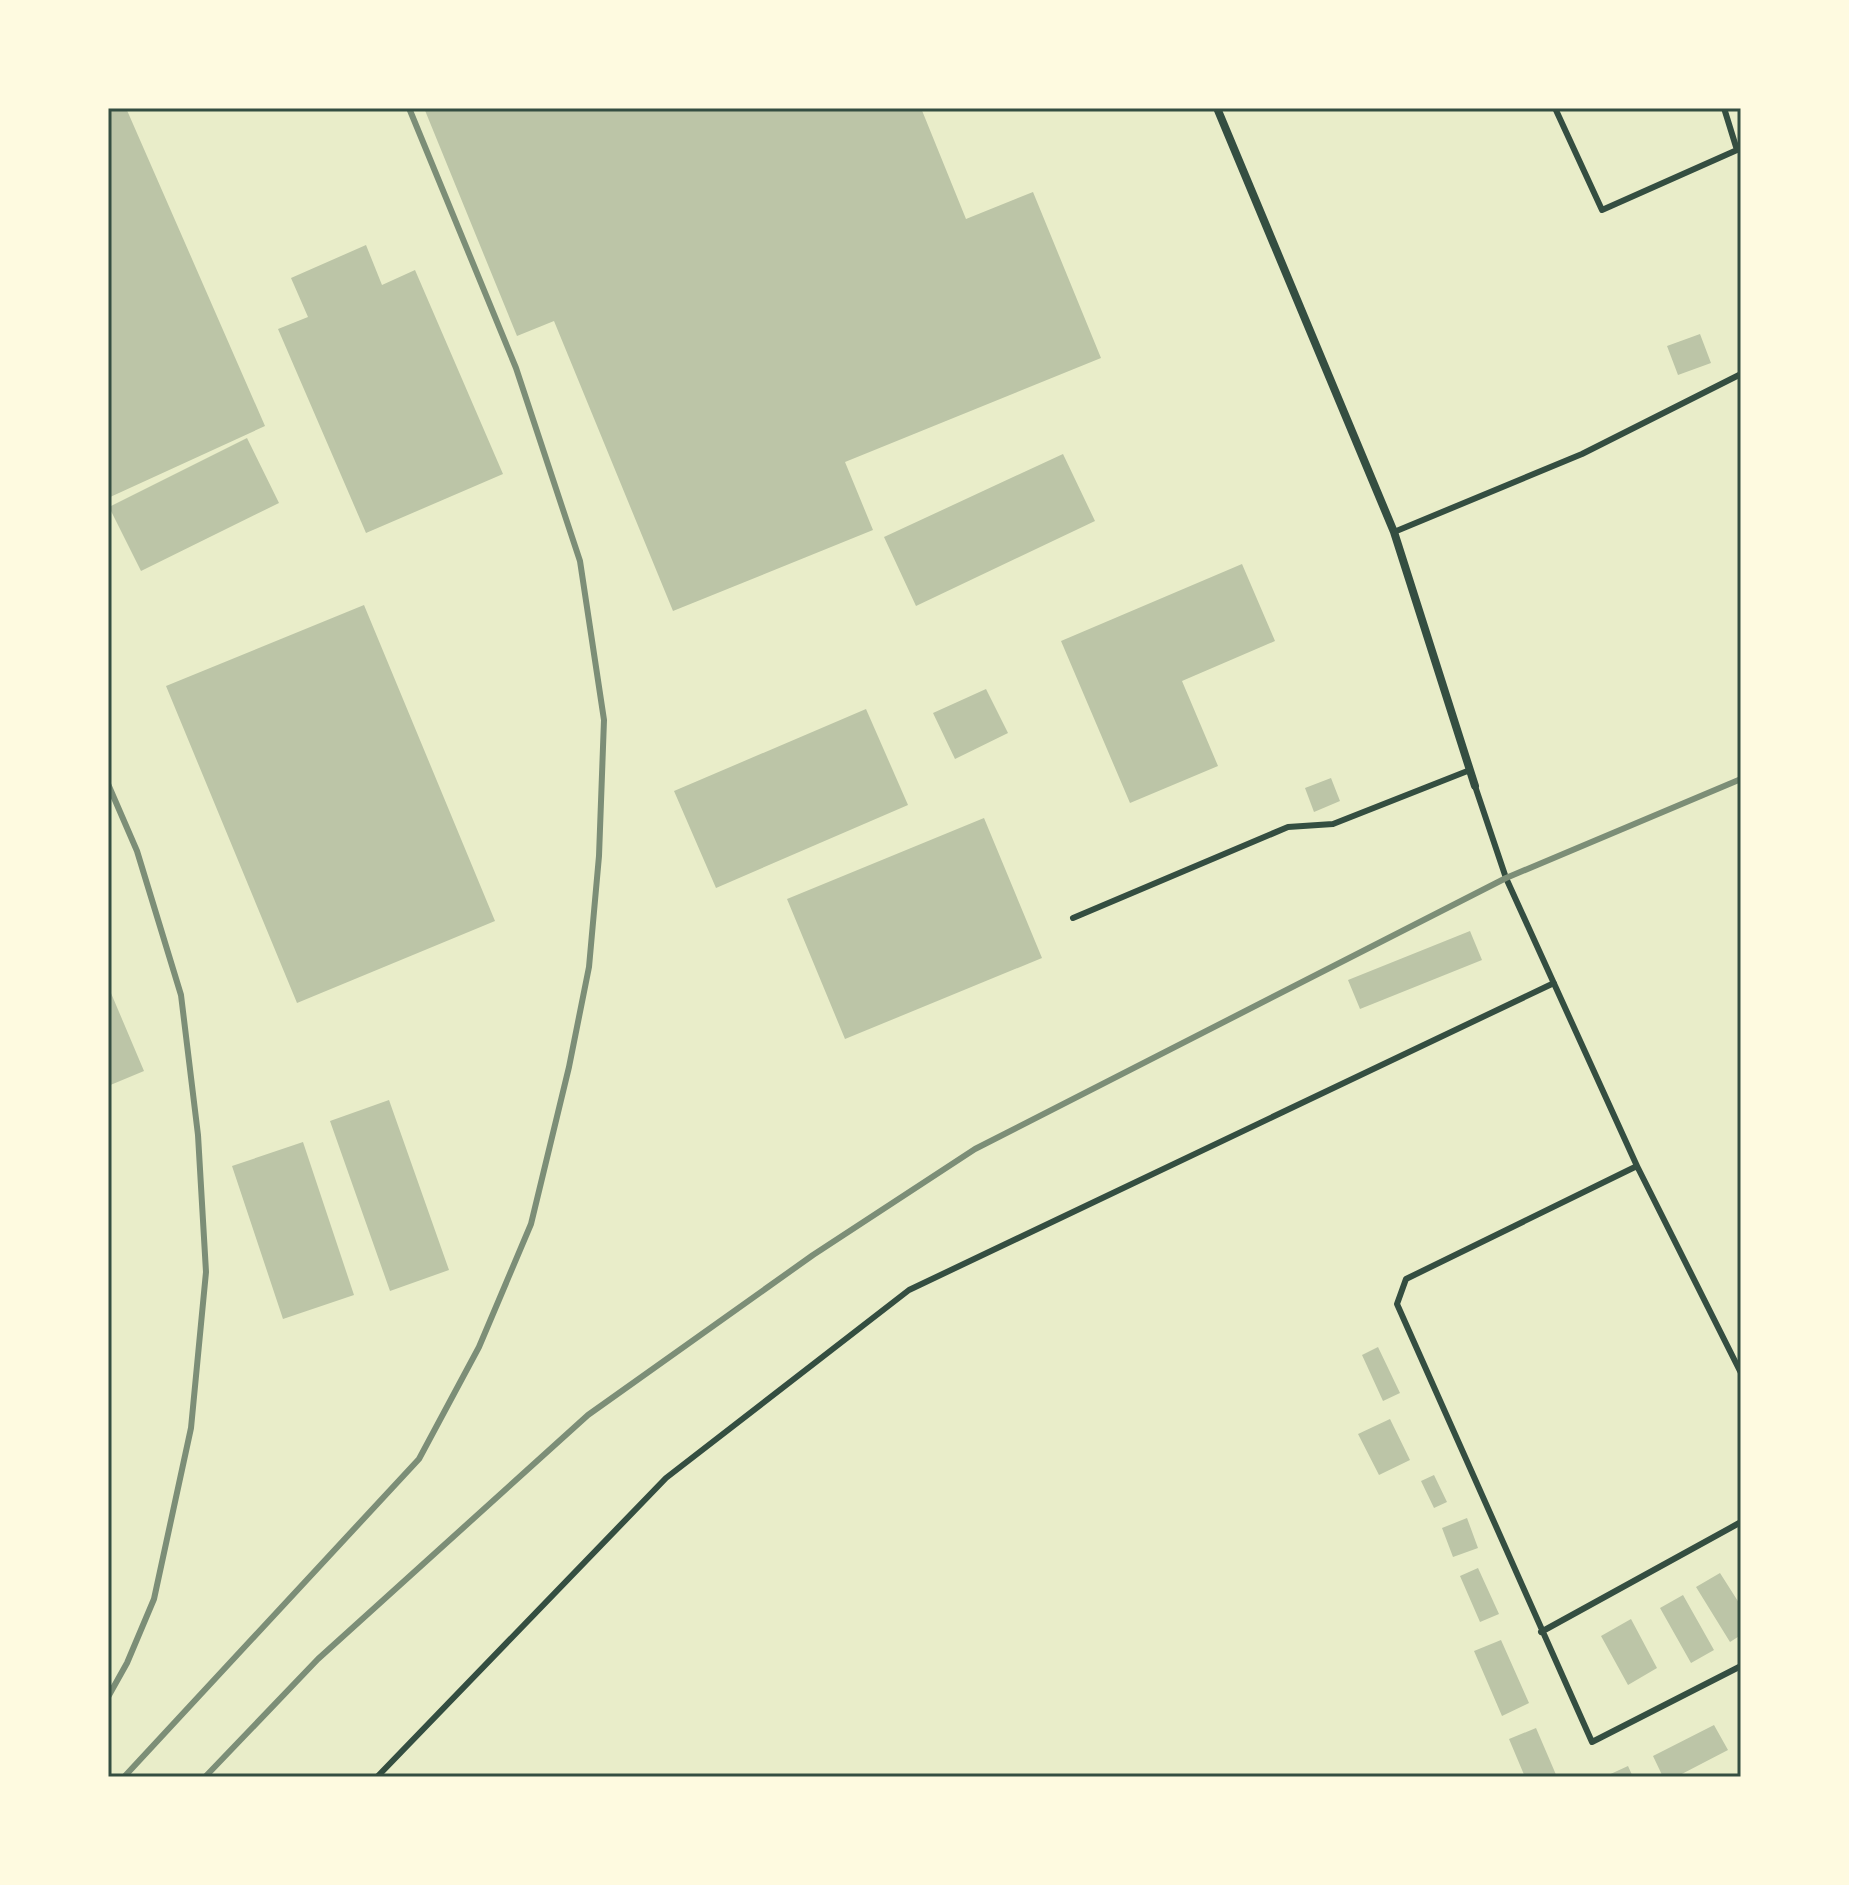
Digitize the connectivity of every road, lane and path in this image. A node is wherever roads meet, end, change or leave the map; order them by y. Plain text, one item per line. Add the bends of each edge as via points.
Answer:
1 (1217, 108) edge
2 (1555, 108) edge
3 (1724, 108) edge
4 (1741, 374) edge
5 (1394, 532) junction
6 (1470, 770) junction
7 (1475, 786) joint
8 (1073, 918) dead end
9 (1554, 983) junction
10 (1637, 1166) junction
11 (1741, 1373) edge
12 (1741, 1522) edge
13 (1541, 1632) junction
14 (1741, 1666) edge
15 (377, 1777) edge

1 - 5 street
2 - 3 lane via 1602,210 1737,150
4 - 5 lane via 1582,454
5 - 6 street
6 - 7 street
6 - 8 lane via 1333,824 1288,827
7 - 9 lane via 1506,878
9 - 10 lane
9 - 15 lane via 909,1290 666,1478
10 - 11 lane
10 - 13 lane via 1406,1279 1397,1304
12 - 13 lane
13 - 14 lane via 1592,1742

